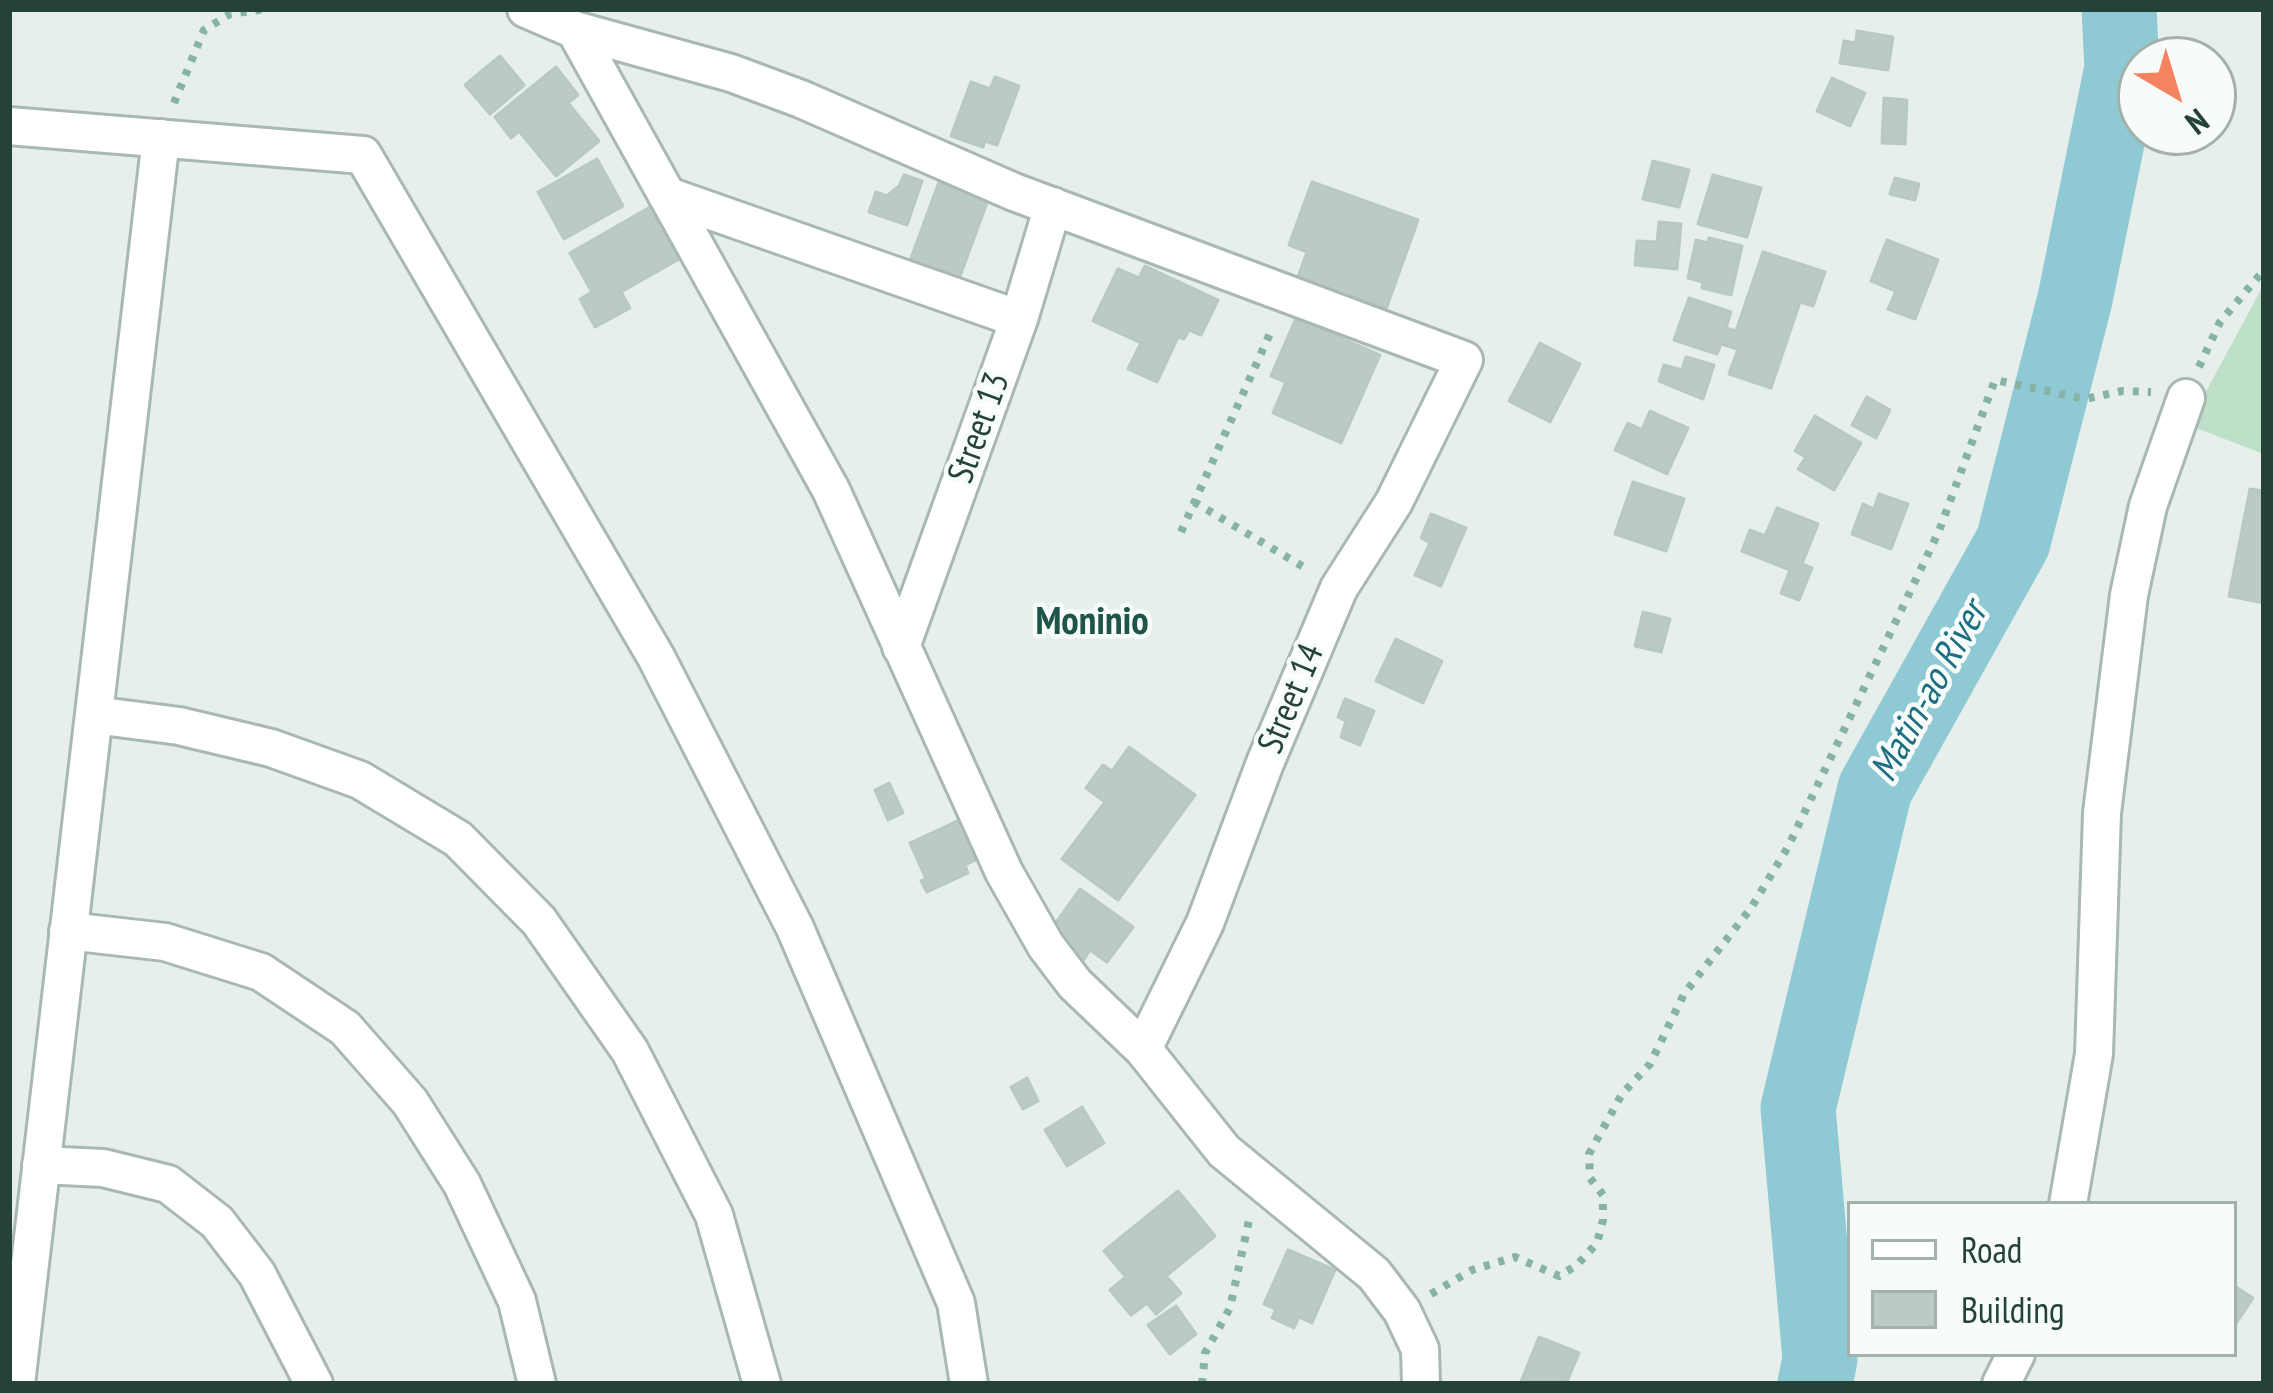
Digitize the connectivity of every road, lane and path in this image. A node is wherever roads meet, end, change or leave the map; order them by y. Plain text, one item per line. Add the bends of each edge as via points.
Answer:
1 (266, 9) edge
2 (526, 9) edge
3 (575, 30) junction
4 (9, 126) edge
5 (161, 139) junction
6 (671, 197) junction
7 (1053, 206) junction
8 (2264, 270) edge
9 (1278, 316) dead end
10 (1019, 319) junction
11 (2186, 398) junction
12 (1194, 502) junction
13 (1181, 532) dead end
14 (1339, 588) junction
15 (901, 647) junction
16 (94, 715) junction
17 (68, 931) junction
18 (1143, 1049) junction
19 (41, 1166) junction
20 (1254, 1179) junction
21 (2069, 1201) edge
22 (1402, 1312) junction
23 (2014, 1357) edge
24 (16, 1384) edge
25 (314, 1384) edge
26 (537, 1384) edge
27 (762, 1384) edge
28 (969, 1384) edge
29 (1202, 1384) edge
30 (1421, 1384) edge
31 (2001, 1384) edge

1 - 5 path via 230,14 204,30
2 - 3 street
3 - 6 street
3 - 7 street via 731,73
4 - 5 street
5 - 16 street
5 - 28 street via 363,155 656,657 795,928 956,1303
6 - 10 street
6 - 15 street via 831,490
7 - 10 street, Street 13
7 - 14 street, Street 14 via 1463,360 1394,502
8 - 11 path via 2220,322
9 - 12 path
10 - 15 street, Street 13
11 - 21 street via 2153,489 2129,596 2102,813 2094,1054
11 - 22 path via 2122,391 2085,399 1995,380 1939,531 1787,847 1684,994 1589,1154 1590,1178 1603,1195 1597,1243 1558,1276 1515,1257 1472,1270
12 - 13 path
12 - 14 path
14 - 18 street, Street 14 via 1205,923
15 - 18 street via 1022,908 1075,984
16 - 17 street
16 - 27 street via 271,748 360,779 458,839 538,921 630,1051 714,1215
17 - 19 street
17 - 26 street via 165,942 261,972 345,1028 410,1102 462,1184 517,1301
18 - 20 street
19 - 24 street
19 - 25 street via 103,1168 169,1184 217,1222 257,1274
20 - 22 street via 1374,1274
20 - 29 path via 1230,1309 1205,1353
22 - 30 street via 1420,1349
23 - 31 street

